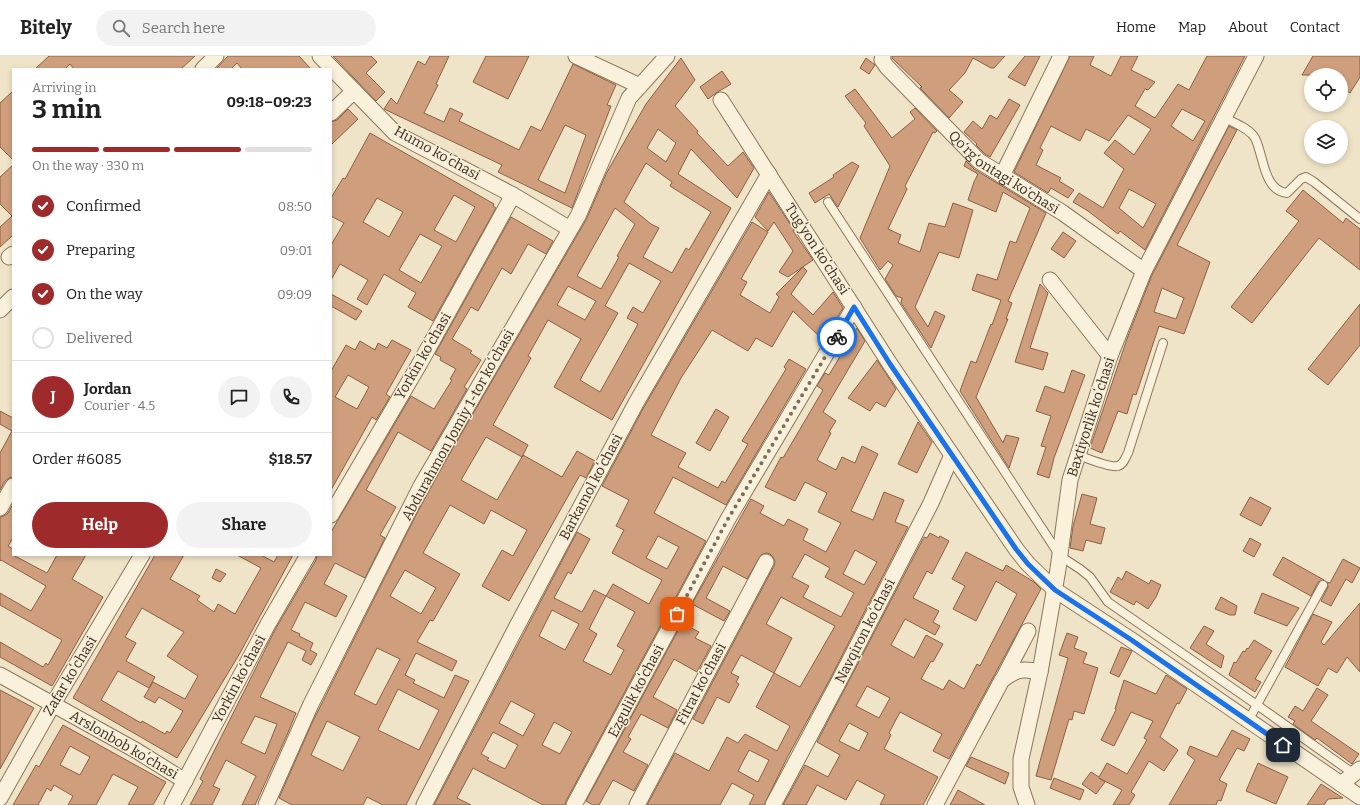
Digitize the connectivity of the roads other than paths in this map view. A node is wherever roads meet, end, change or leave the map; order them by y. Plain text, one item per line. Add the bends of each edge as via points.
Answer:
1 (216, 56) edge
2 (320, 56) edge
3 (576, 56) edge
4 (667, 56) edge
5 (883, 56) edge
6 (1061, 56) edge
7 (1256, 56) edge
8 (204, 68) edge
9 (332, 68) edge
10 (332, 68) edge
11 (640, 86) junction
12 (354, 91) junction
13 (721, 100) dead end
14 (332, 112) edge
15 (1225, 118) junction
16 (769, 174) junction
17 (1002, 176) junction
18 (513, 195) junction
19 (828, 202) dead end
20 (1360, 219) edge
21 (570, 229) junction
22 (1144, 271) junction
23 (1050, 280) dead end
24 (12, 298) edge
25 (854, 307) junction
26 (0, 310) edge
27 (1163, 343) dead end
28 (1110, 356) junction
29 (952, 455) junction
30 (1078, 455) junction
31 (12, 488) edge
32 (0, 508) edge
33 (332, 513) edge
34 (141, 556) edge
35 (307, 556) edge
36 (1060, 556) junction
37 (766, 562) dead end
38 (1323, 585) dead end
39 (1055, 590) junction
40 (1028, 631) dead end
41 (1040, 672) junction
42 (1196, 674) junction
43 (0, 675) edge
44 (1002, 680) junction
45 (53, 704) junction
46 (1257, 705) junction
47 (1248, 721) junction
48 (1357, 772) edge
49 (185, 781) junction
50 (1341, 784) junction
51 (1360, 797) edge
52 (0, 798) edge
53 (172, 805) edge
54 (266, 805) edge
55 (424, 805) edge
56 (574, 805) edge
57 (637, 805) edge
58 (773, 805) edge
59 (935, 805) edge
60 (1027, 805) edge

1 - 8 street
2 - 10 street, Humo koʻchasi
3 - 11 street
4 - 11 street, Abdurahmon Jomiy 1-tor koʻchasi
5 - 17 street, Qo‘rg‘ontagi ko‘chasi via 882,60 887,67 979,161
6 - 17 street
7 - 15 street, Baxtiyorlik koʻchasi
9 - 12 street, Humo koʻchasi
11 - 21 street, Abdurahmon Jomiy 1-tor koʻchasi via 629,98
12 - 14 street
12 - 18 street, Humo koʻchasi via 395,133
13 - 16 street, Tugʻyon koʻchasi
15 - 20 lane via 1249,131 1255,138 1267,175 1272,185 1280,192 1287,193 1301,179 1306,178
15 - 22 street, Baxtiyorlik koʻchasi
16 - 25 street, Tugʻyon koʻchasi
16 - 55 street, Barkamol koʻchasi via 636,403 516,626
17 - 22 street, Qo‘rg‘ontagi ko‘chasi via 1063,213
18 - 21 street, Humo koʻchasi
18 - 33 street, Yorkin koʻchasi via 420,363
19 - 36 lane
21 - 54 street, Abdurahmon Jomiy 1-tor koʻchasi via 421,486 311,704
22 - 28 street, Baxtiyorlik koʻchasi
23 - 28 street
24 - 26 street
25 - 29 street, Tugʻyon koʻchasi
25 - 56 street, Ezgulik koʻchasi via 728,519
27 - 30 lane via 1123,463 1111,466
28 - 30 street, Baxtiyorlik koʻchasi
29 - 39 street, Tugʻyon koʻchasi via 1016,549
29 - 58 street, Navqiron koʻchasi via 924,517
30 - 36 street, Baxtiyorlik koʻchasi via 1070,480
31 - 32 street
34 - 45 street, Zafar koʻchasi
35 - 49 street, Yorkin koʻchasi via 268,624
36 - 39 street, Baxtiyorlik koʻchasi
36 - 42 lane via 1090,577 1108,602
37 - 57 street, Fitrat koʻchasi
38 - 46 lane
39 - 41 street, Baxtiyorlik koʻchasi
39 - 42 street, Tugʻyon koʻchasi via 1130,639
40 - 44 street
41 - 44 street via 1025,669 1014,671
41 - 60 street, Baxtiyorlik koʻchasi via 1021,760 1021,787
42 - 46 lane
42 - 47 street, Tugʻyon koʻchasi
43 - 45 street, Arslonbob koʻchasi
44 - 59 street
45 - 49 street, Arslonbob koʻchasi
45 - 52 street, Zafar koʻchasi
46 - 47 lane
46 - 48 lane
47 - 50 street, Tugʻyon koʻchasi
48 - 50 street
49 - 53 street, Yorkin koʻchasi
50 - 51 street, Tugʻyon koʻchasi

